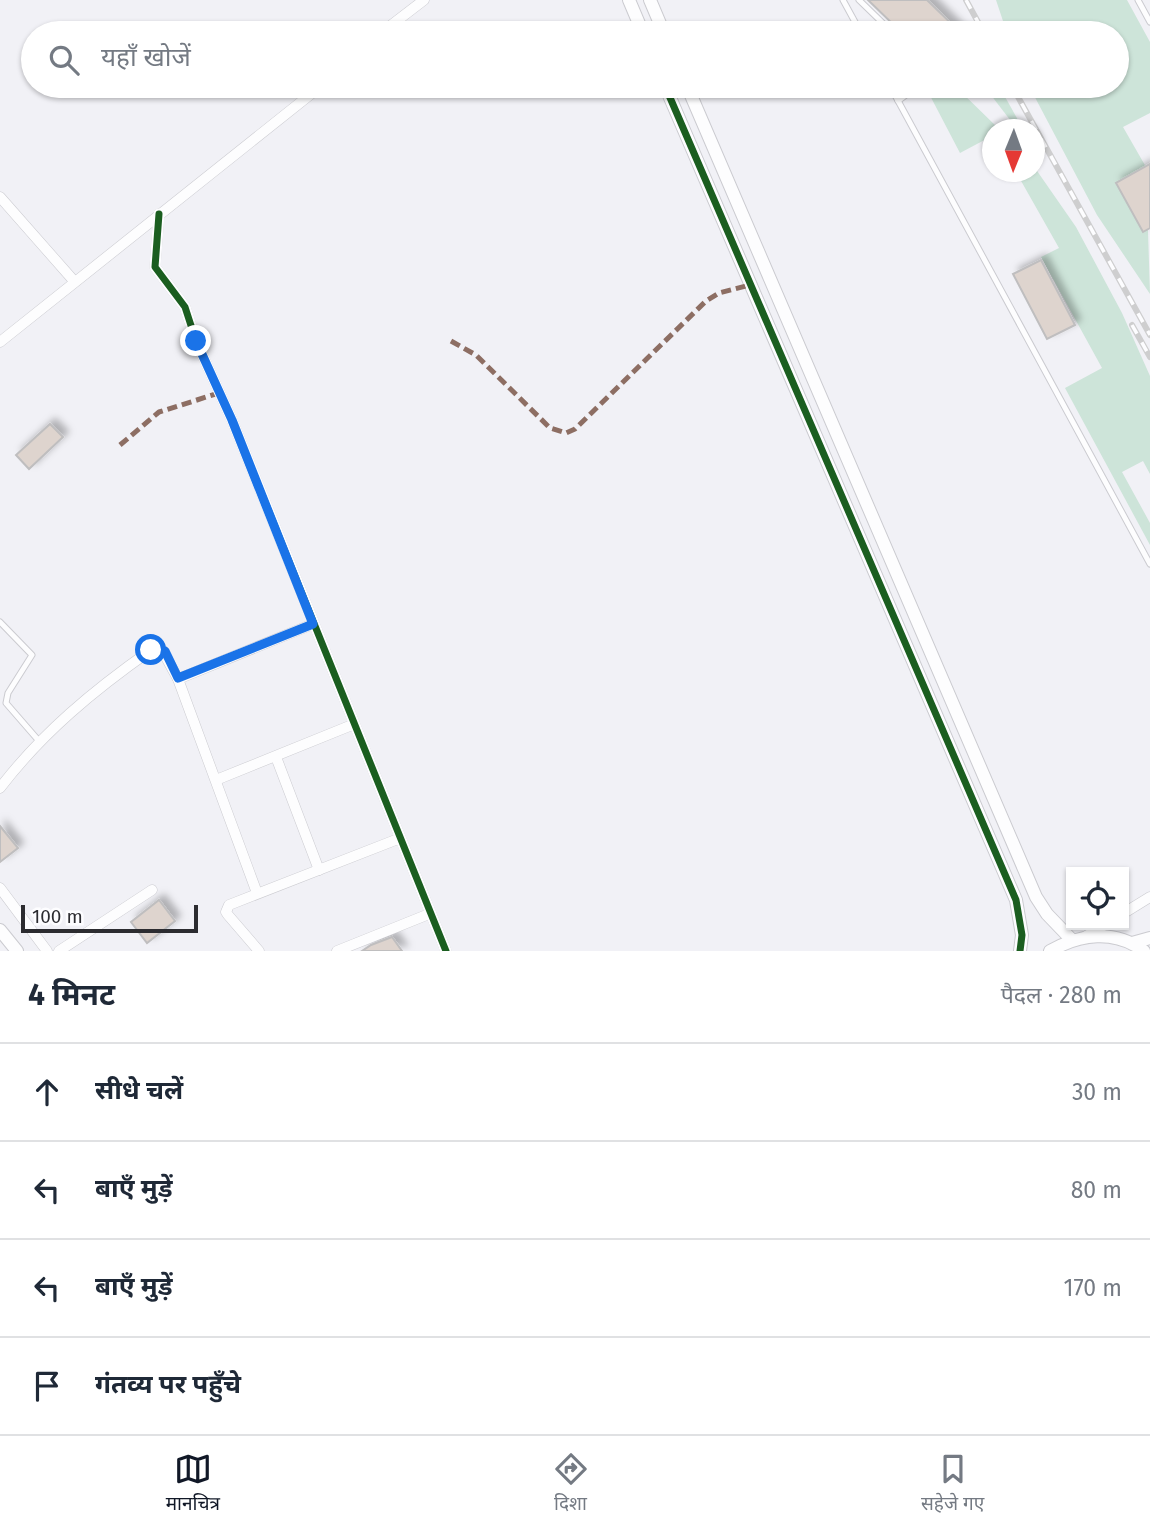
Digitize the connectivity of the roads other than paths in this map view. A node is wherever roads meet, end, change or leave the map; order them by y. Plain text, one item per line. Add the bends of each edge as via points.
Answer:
1 (424, 0) edge
2 (629, 0) edge
3 (650, 0) edge
4 (843, 0) edge
5 (859, 0) edge
6 (1138, 0) edge
7 (397, 21) edge
8 (638, 21) edge
9 (659, 21) edge
10 (854, 21) edge
11 (881, 21) edge
12 (1150, 22) edge
13 (306, 98) edge
14 (670, 98) edge
15 (692, 98) edge
16 (896, 98) edge
17 (902, 98) edge
18 (898, 101) junction
19 (0, 197) edge
20 (159, 214) junction
21 (74, 281) junction
22 (0, 342) edge
23 (1150, 564) edge
24 (0, 622) edge
25 (313, 624) junction
26 (178, 678) junction
27 (352, 724) junction
28 (39, 741) junction
29 (276, 757) junction
30 (216, 779) junction
31 (0, 788) edge
32 (398, 839) junction
33 (319, 870) junction
34 (0, 888) edge
35 (152, 890) dead end
36 (257, 893) junction
37 (1150, 897) edge
38 (1129, 910) edge
39 (429, 915) junction
40 (0, 930) edge
41 (1096, 930) edge
42 (1086, 936) junction
43 (1150, 938) edge
44 (1071, 939) junction
45 (1132, 943) junction
46 (17, 951) edge
47 (47, 951) edge
48 (60, 951) edge
49 (259, 951) edge
50 (337, 951) edge
51 (446, 951) edge
52 (1020, 951) edge
53 (1050, 951) edge
54 (1143, 951) edge

1 - 7 street
2 - 8 street
3 - 9 street
4 - 10 lane
5 - 11 lane
6 - 12 lane
13 - 20 street
14 - 52 street via 1013,891 1021,915
15 - 44 street via 1036,897
16 - 18 lane
17 - 18 lane
18 - 23 lane
19 - 21 street
20 - 21 street
20 - 25 street via 155,267 185,307
21 - 22 street
24 - 28 lane via 32,655 6,703
25 - 26 street
25 - 27 street
26 - 28 street via 165,651 156,648 102,684
26 - 30 street
27 - 29 street
27 - 32 street
28 - 31 street
29 - 30 street
29 - 33 street
30 - 36 street
32 - 33 street
32 - 39 street
33 - 36 street
34 - 47 street
35 - 48 street
36 - 49 street via 229,905 226,912
37 - 38 street
39 - 50 street
39 - 51 street
40 - 46 street
41 - 42 street
42 - 44 street
42 - 45 street
43 - 45 street
44 - 53 street
45 - 54 street

